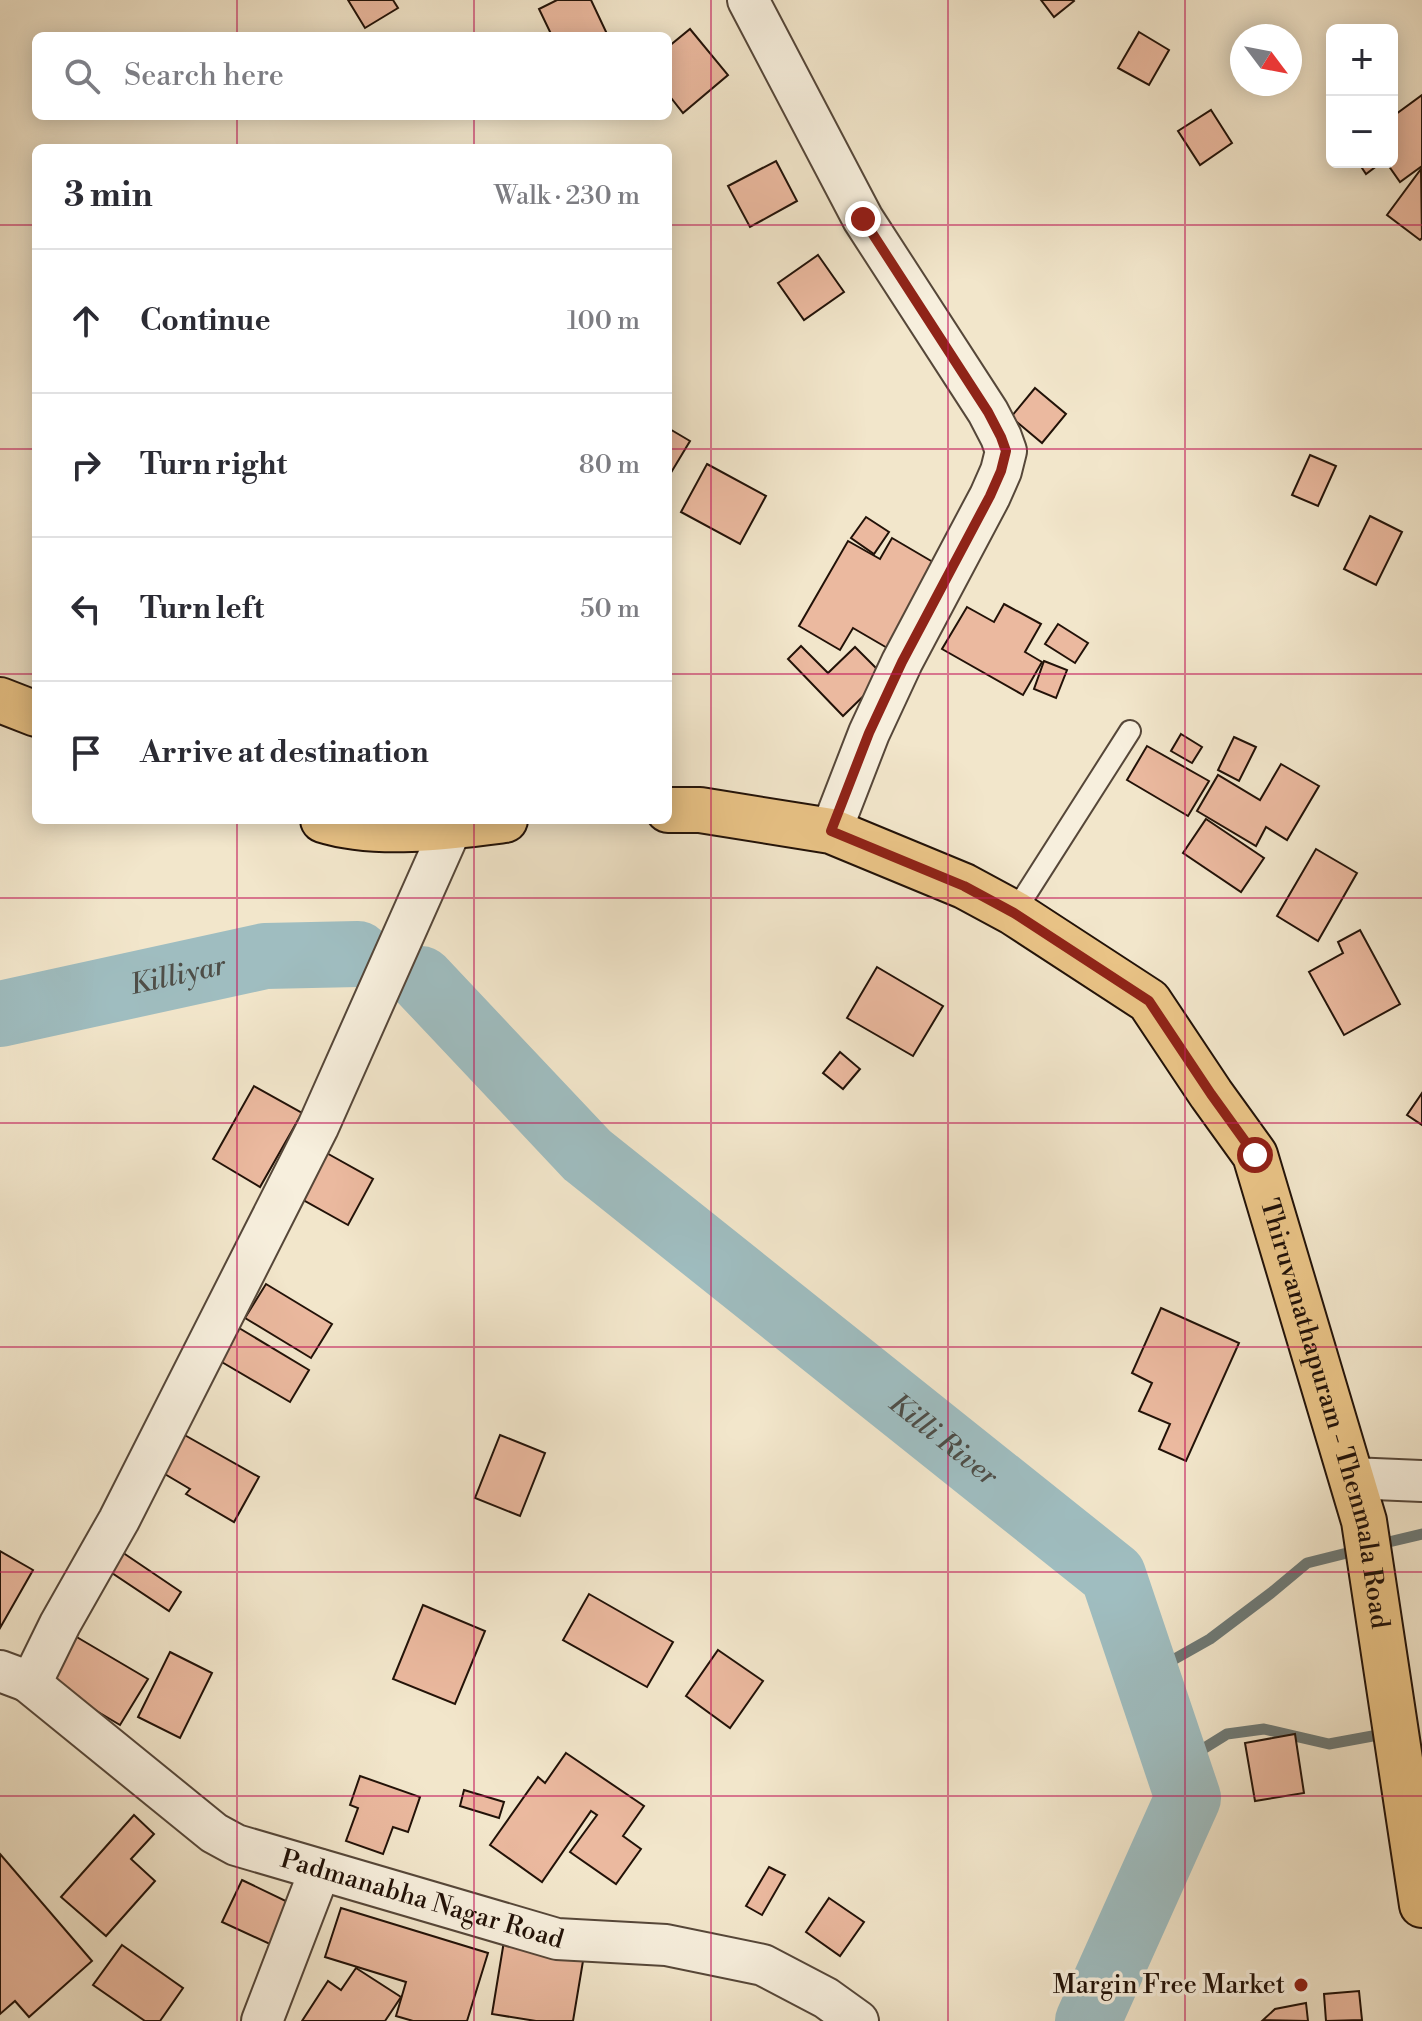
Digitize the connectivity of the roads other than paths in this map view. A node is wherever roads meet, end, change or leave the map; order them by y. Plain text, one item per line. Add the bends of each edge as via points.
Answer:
1 (748, 0) edge
2 (0, 700) edge
3 (32, 712) edge
4 (1130, 731) dead end
5 (672, 810) edge
6 (336, 824) edge
7 (470, 824) edge
8 (452, 826) junction
9 (831, 831) junction
10 (1014, 913) junction
11 (1351, 1478) junction
12 (1422, 1481) edge
13 (14, 1676) edge
14 (320, 1870) junction
15 (1422, 1905) edge
16 (262, 2021) edge
17 (858, 2021) edge

1 - 9 street via 863,219 988,412 1006,451 990,496 869,733
2 - 3 main road
4 - 10 lane
5 - 9 main road, Thiruvanathapuram - Thenmala Road
6 - 8 main road
7 - 8 main road
8 - 13 street via 318,1127 119,1520 36,1673
9 - 10 main road, Thiruvanathapuram - Thenmala Road via 964,886
10 - 11 main road, Thiruvanathapuram - Thenmala Road via 1149,1001 1255,1155
11 - 12 street
11 - 15 main road, Thiruvanathapuram - Thenmala Road via 1364,1521
13 - 14 street, Padmanabha Nagar Road via 214,1833 236,1845
14 - 16 street
14 - 17 street, Padmanabha Nagar Road via 557,1939 666,1945 763,1965

